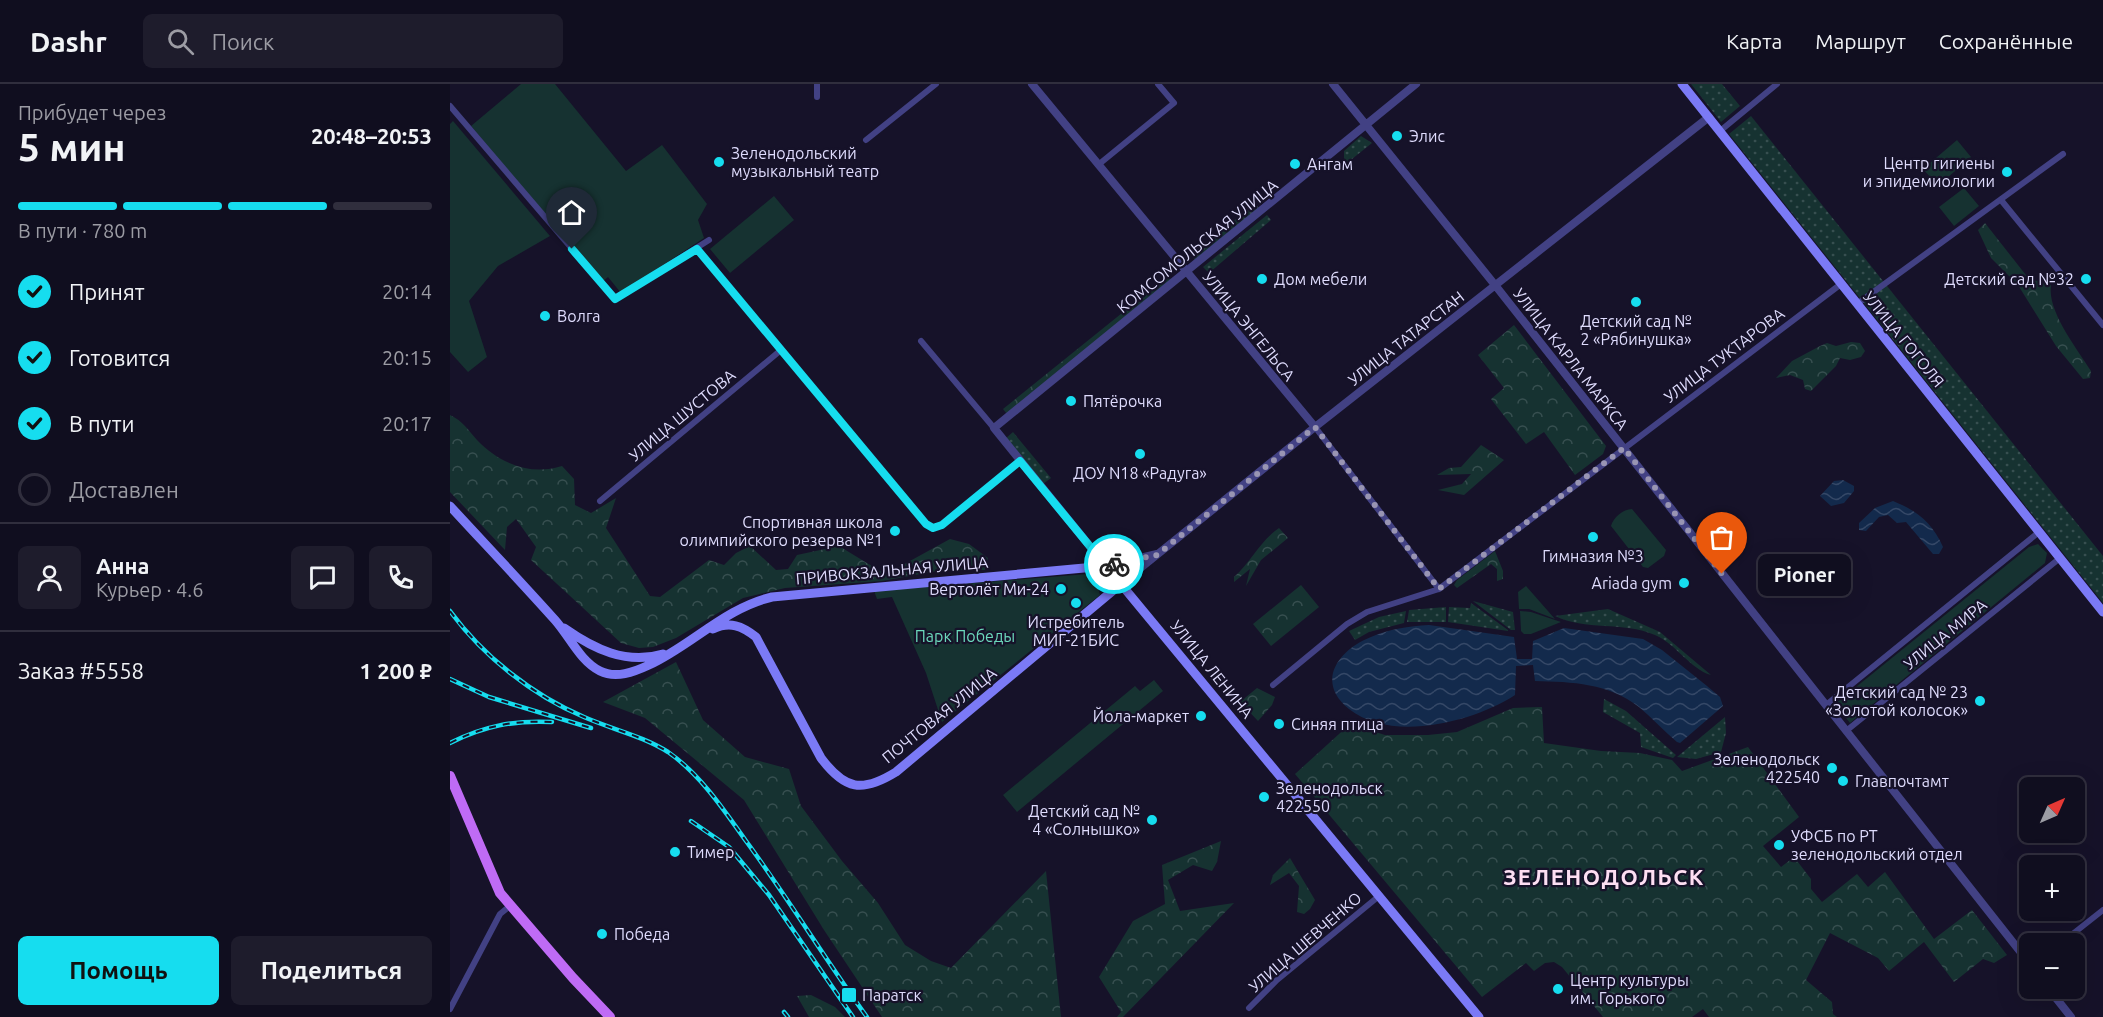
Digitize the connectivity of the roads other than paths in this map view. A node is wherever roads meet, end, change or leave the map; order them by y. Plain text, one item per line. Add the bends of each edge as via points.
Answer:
1 (817, 84) edge
2 (936, 84) edge
3 (1032, 84) edge
4 (1158, 84) edge
5 (1333, 84) edge
6 (1416, 84) edge
7 (1682, 84) edge
8 (1777, 84) edge
9 (817, 98) dead end
10 (450, 106) edge
11 (1709, 117) junction
12 (1366, 125) junction
13 (1720, 131) junction
14 (866, 140) dead end
15 (2063, 154) dead end
16 (1098, 165) junction
17 (2001, 200) junction
18 (709, 240) dead end
19 (697, 249) junction
20 (1188, 272) junction
21 (1841, 284) junction
22 (1495, 285) junction
23 (1857, 304) junction
24 (2103, 325) edge
25 (921, 341) dead end
26 (781, 350) junction
27 (1315, 427) junction
28 (994, 428) junction
29 (1624, 448) junction
30 (1020, 461) junction
31 (600, 501) dead end
32 (450, 506) edge
33 (2039, 532) junction
34 (1157, 555) junction
35 (2060, 558) junction
36 (1106, 566) junction
37 (1122, 584) junction
38 (1439, 589) junction
39 (2103, 612) edge
40 (558, 623) junction
41 (692, 639) junction
42 (674, 651) junction
43 (1273, 685) dead end
44 (1826, 705) junction
45 (1846, 731) junction
46 (450, 776) edge
47 (1379, 896) junction
48 (511, 905) junction
49 (2103, 910) edge
50 (2074, 933) edge
51 (2019, 950) edge
52 (2057, 999) edge
53 (1249, 1008) dead end
54 (450, 1009) edge
55 (610, 1017) edge
56 (1479, 1017) edge
57 (2071, 1017) edge

1 - 9 street
2 - 14 street
3 - 16 street, УЛИЦА ЭНГЕЛЬСА
4 - 16 street via 1174,103
5 - 12 street, УЛИЦА КАРЛА МАРКСА
6 - 12 street, КОМСОМОЛЬСКАЯ УЛИЦА
7 - 11 main road, УЛИЦА ГОГОЛЯ
8 - 13 street
10 - 19 street via 615,299
11 - 13 main road, УЛИЦА ГОГОЛЯ
11 - 22 street, УЛИЦА ТАТАРСТАН
12 - 20 street, КОМСОМОЛЬСКАЯ УЛИЦА
12 - 22 street, УЛИЦА КАРЛА МАРКСА
13 - 21 main road, УЛИЦА ГОГОЛЯ
15 - 17 street
16 - 20 street, УЛИЦА ЭНГЕЛЬСА
17 - 23 street
17 - 24 street
18 - 19 street
19 - 26 street
20 - 27 street, УЛИЦА ЭНГЕЛЬСА
20 - 28 street, КОМСОМОЛЬСКАЯ УЛИЦА
21 - 23 main road, УЛИЦА ГОГОЛЯ
21 - 29 street, УЛИЦА ТУКТАРОВА
22 - 27 street, УЛИЦА ТАТАРСТАН
22 - 29 street, УЛИЦА КАРЛА МАРКСА
23 - 33 main road, УЛИЦА ГОГОЛЯ
25 - 28 street, УЛИЦА ЛЕНИНА
26 - 30 street via 933,528 942,525
26 - 31 street, УЛИЦА ШУСТОВА
27 - 34 street, УЛИЦА ТАТАРСТАН
27 - 38 street, УЛИЦА ЭНГЕЛЬСА
28 - 30 street, УЛИЦА ЛЕНИНА
29 - 38 street, УЛИЦА ТУКТАРОВА
29 - 44 street, УЛИЦА КАРЛА МАРКСА
30 - 36 street, УЛИЦА ЛЕНИНА
32 - 40 main road
33 - 35 main road, УЛИЦА ГОГОЛЯ
33 - 44 street, УЛИЦА МИРА
34 - 36 street
34 - 37 street, УЛИЦА ТАТАРСТАН
35 - 39 main road, УЛИЦА ГОГОЛЯ
35 - 45 street, УЛИЦА МИРА
36 - 37 main road, УЛИЦА ЛЕНИНА
36 - 41 main road, ПРИВОКЗАЛЬНАЯ УЛИЦА via 772,597 734,610
37 - 41 main road, ПОЧТОВАЯ УЛИЦА via 896,772 865,787 835,777 821,759 756,637 733,624
37 - 47 main road, УЛИЦА ЛЕНИНА
38 - 43 street, УЛИЦА ТУКТАРОВА via 1357,618
40 - 42 main road via 595,647 629,658
40 - 42 main road via 591,665 611,675 648,666
41 - 42 main road
44 - 45 street, УЛИЦА КАРЛА МАРКСА
45 - 51 street, УЛИЦА КАРЛА МАРКСА
46 - 48 main road via 486,863
47 - 53 street, УЛИЦА ШЕВЧЕНКО
47 - 56 main road, УЛИЦА ЛЕНИНА
48 - 54 street via 500,914
48 - 55 main road
49 - 50 street
52 - 57 street

